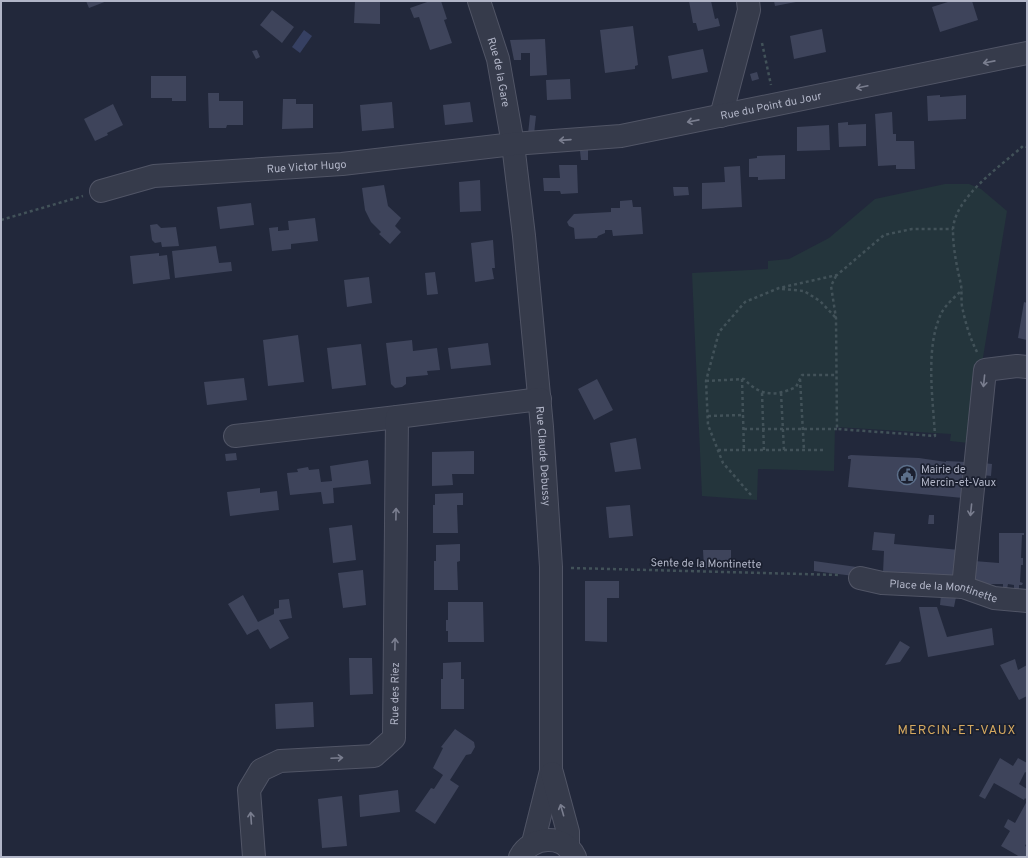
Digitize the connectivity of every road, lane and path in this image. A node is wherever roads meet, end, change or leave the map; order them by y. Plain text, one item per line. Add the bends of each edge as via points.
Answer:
1 (479, 1) edge
2 (748, 1) edge
3 (761, 40) dead end
4 (1027, 53) edge
5 (775, 105) junction
6 (721, 116) junction
7 (513, 144) junction
8 (1027, 147) edge
9 (101, 191) joint
10 (1, 220) edge
11 (953, 229) junction
12 (837, 275) junction
13 (779, 288) junction
14 (962, 290) junction
15 (836, 318) junction
16 (1027, 368) edge
17 (985, 370) junction
18 (836, 375) junction
19 (800, 378) junction
20 (742, 379) junction
21 (706, 381) junction
22 (762, 392) junction
23 (781, 393) junction
24 (540, 399) junction
25 (744, 415) junction
26 (708, 416) junction
27 (397, 417) junction
28 (744, 429) junction
29 (763, 429) junction
30 (783, 429) junction
31 (803, 429) junction
32 (837, 429) junction
33 (235, 436) dead end
34 (718, 450) junction
35 (784, 450) junction
36 (804, 450) junction
37 (823, 450) dead end
38 (744, 451) junction
39 (764, 451) junction
40 (751, 496) dead end
41 (551, 567) junction
42 (860, 578) joint
43 (963, 587) junction
44 (1027, 601) edge
45 (551, 771) junction
46 (526, 850) edge
47 (571, 852) edge
48 (254, 857) edge

1 - 7 street, Rue de la Gare via 498,59
2 - 6 street via 749,10
3 - 5 path
4 -> 5 street, Rue du Point du Jour
5 - 6 street, Rue du Point du Jour
6 -> 7 street, Rue du Point du Jour via 621,136
7 - 9 street, Rue Victor Hugo via 342,164 154,176
7 - 24 street, Rue Claude Debussy
8 - 11 path via 1023,146 972,191 960,208
9 - 10 path
11 - 12 path via 912,229 884,235
11 - 14 path
12 - 13 path
12 - 15 path via 831,286
13 - 15 path via 804,291 820,301
13 - 21 path via 745,302 719,332
14 - 17 path via 962,305 969,336
14 - 32 path via 942,312 934,331 932,353 935,436
15 - 18 path
16 - 17 street via 1017,366
17 -> 43 street
18 - 19 path via 802,375
18 - 32 path
19 - 23 path via 796,387
19 - 31 path
20 - 21 path
20 - 22 path
20 - 25 path
21 - 26 path
22 - 23 path
22 - 29 path
23 - 30 path
24 - 27 street
24 - 41 street, Rue Claude Debussy
25 - 26 path
25 - 28 path
26 - 34 path via 708,425
27 - 33 street
48 -> 27 street, Rue des Riez via 249,790 261,770 280,761 374,756 394,738
28 - 29 path
28 - 38 path
29 - 30 path
29 - 39 path
30 - 31 path
30 - 35 path
31 - 32 path
31 - 36 path
34 - 38 path
34 - 40 path via 723,463
35 - 36 path
35 - 39 path
36 - 37 path
38 - 39 path
41 - 42 path, Sente de la Montinette via 830,573
41 - 45 street, Rue Claude Debussy
42 - 43 street, Place de la Montinette via 882,583
43 - 44 street, Place de la Montinette via 994,598
45 - 46 street
47 -> 45 street
46 - 47 street via 542,840 551,840

